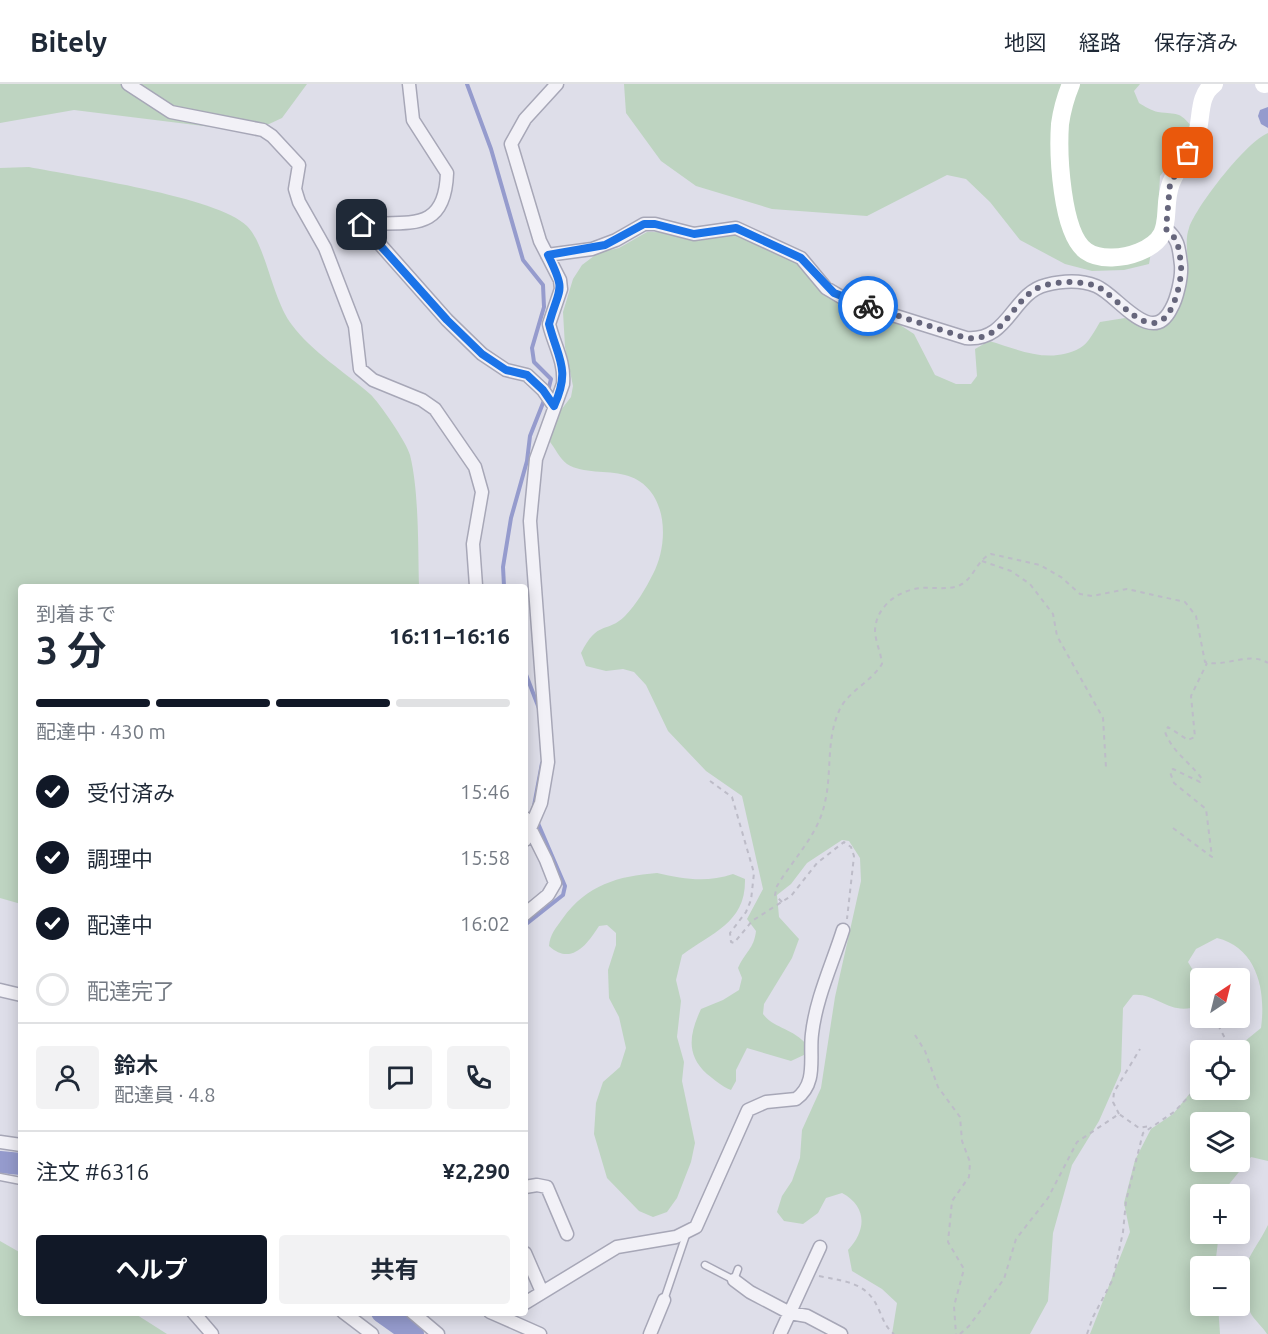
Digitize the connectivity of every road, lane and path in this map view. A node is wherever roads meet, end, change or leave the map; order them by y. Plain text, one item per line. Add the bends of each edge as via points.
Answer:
1 (128, 84) edge
2 (409, 84) edge
3 (557, 84) edge
4 (1071, 84) edge
5 (1214, 84) edge
6 (1166, 229) junction
7 (548, 255) junction
8 (554, 406) junction
9 (981, 561) junction
10 (476, 584) edge
11 (1208, 663) junction
12 (1268, 663) edge
13 (1106, 768) dead end
14 (710, 781) dead end
15 (530, 825) edge
16 (1173, 828) dead end
17 (782, 902) junction
18 (528, 912) edge
19 (843, 930) joint
20 (0, 990) edge
21 (18, 994) edge
22 (915, 1035) dead end
23 (1140, 1049) dead end
24 (1190, 1095) edge
25 (1119, 1114) junction
26 (1150, 1126) junction
27 (0, 1142) edge
28 (18, 1145) edge
29 (0, 1177) edge
30 (18, 1180) edge
31 (528, 1186) edge
32 (687, 1232) junction
33 (567, 1234) dead end
34 (820, 1247) dead end
35 (528, 1260) edge
36 (705, 1265) dead end
37 (807, 1274) junction
38 (736, 1275) joint
39 (542, 1292) junction
40 (664, 1300) joint
41 (528, 1301) edge
42 (790, 1313) junction
43 (196, 1316) edge
44 (348, 1316) edge
45 (417, 1316) edge
46 (510, 1316) edge
47 (212, 1334) edge
48 (372, 1334) edge
49 (438, 1334) edge
50 (540, 1334) edge
51 (650, 1334) edge
52 (780, 1334) edge
53 (841, 1334) edge
54 (894, 1334) edge
55 (956, 1334) edge
56 (960, 1334) edge
57 (1087, 1334) edge

1 - 10 street via 171,112 263,130 297,161 295,189 325,248 355,326 360,369 373,380 435,409 475,467 482,492 473,544
2 - 8 street via 413,120 447,173 442,205 419,223 362,225 482,354 506,370 527,375
3 - 7 street via 525,119 511,144 540,241
4 - 6 main road via 1060,122 1059,160 1077,241 1098,256 1129,255 1151,246
5 - 6 main road via 1205,94 1194,141 1170,184
6 - 7 street via 1177,241 1182,270 1173,308 1165,318 1140,321 1096,286 1057,282 1038,286 993,333 981,338 966,338 848,301 826,288 801,258 736,228 694,234 644,224 605,245
7 - 8 street via 561,289 549,324 564,374
8 - 15 street via 536,459 530,521 548,762
9 - 11 path via 992,554 1040,565 1061,577 1075,592 1087,596 1127,589 1185,602 1194,611 1203,657
9 - 13 path via 1011,571 1030,584 1053,614 1057,636 1103,718
9 - 17 path via 959,585 914,589 894,598 880,611 875,631 882,664 874,677 839,710 825,804 813,834 777,886 775,895
11 - 12 path via 1250,659
11 - 16 path via 1191,696 1195,737 1188,740 1168,727 1165,732 1177,755 1203,779 1200,782 1173,769 1170,772 1174,783 1206,809 1212,857
14 - 17 path via 732,797 754,873 751,900 729,933 729,940 734,943 752,921
15 - 18 street via 555,883 548,895
17 - 19 path via 831,849 846,842 855,856 851,907
19 - 32 street via 819,996 812,1034 811,1077 806,1088 802,1095 788,1101 766,1102 748,1110 700,1221
20 - 21 street
22 - 55 path via 938,1087 960,1117 962,1141 970,1162 969,1176 952,1202 948,1242 964,1269 954,1306
23 - 25 path via 1114,1092 1113,1102
24 - 26 path via 1174,1112
25 - 26 path via 1138,1128
25 - 56 path via 1077,1142 1048,1198 1016,1239 1004,1279
26 - 57 path via 1138,1149 1113,1279
27 - 28 street
29 - 30 lane
31 - 33 street via 547,1187
32 - 39 street via 617,1248
32 - 40 lane
34 - 37 street
35 - 39 street
36 - 38 lane
37 - 42 street
37 - 54 path via 862,1287 873,1296
38 - 42 street via 750,1292
39 - 41 street
40 - 51 street
42 - 52 street
42 - 53 street via 807,1316
43 - 47 street
44 - 48 street
45 - 49 street
46 - 50 street

